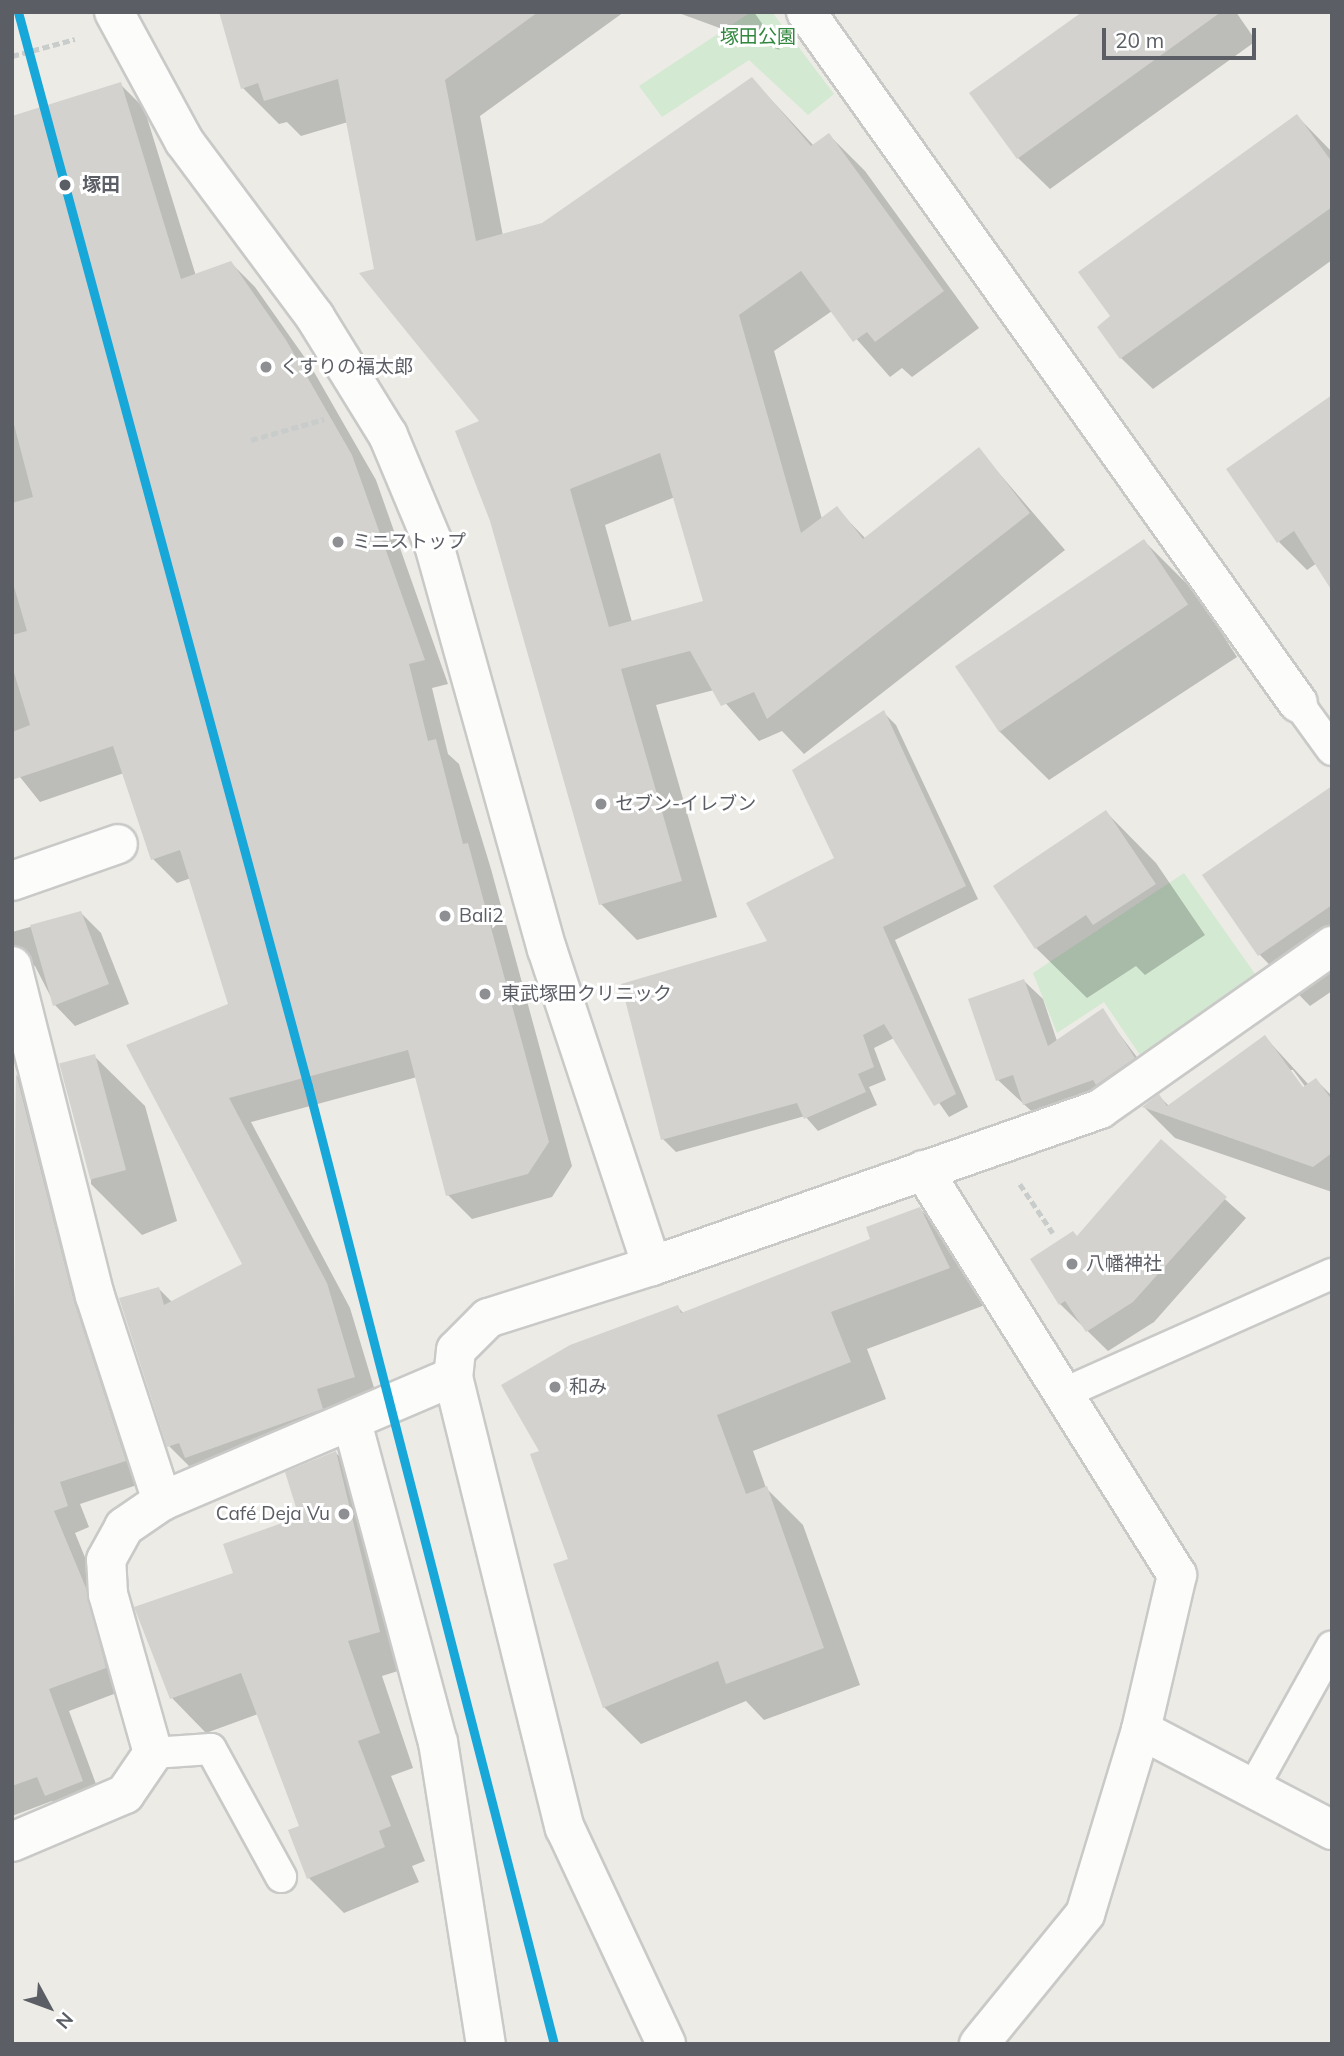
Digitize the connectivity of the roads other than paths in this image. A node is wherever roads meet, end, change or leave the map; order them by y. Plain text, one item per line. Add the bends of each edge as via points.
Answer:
1 (806, 12) edge
2 (122, 15) edge
3 (1298, 703) joint
4 (1332, 750) edge
5 (118, 844) dead end
6 (12, 881) edge
7 (1332, 946) edge
8 (12, 965) edge
9 (923, 1170) junction
10 (652, 1266) junction
11 (1332, 1274) edge
12 (453, 1377) junction
13 (1062, 1394) junction
14 (352, 1422) junction
15 (162, 1501) junction
16 (1332, 1646) edge
17 (1141, 1730) junction
18 (153, 1753) junction
19 (1253, 1788) junction
20 (1332, 1830) edge
21 (12, 1842) edge
22 (281, 1877) dead end
23 (486, 2044) edge
24 (666, 2044) edge
25 (979, 2044) edge

1 - 3 street
2 - 10 street via 184,141 315,317 388,435 434,545 547,949
3 - 4 lane
5 - 6 street
7 - 9 street via 1133,1091 1100,1110
8 - 15 street via 96,1296
9 - 10 street
9 - 13 street
10 - 12 street via 488,1318 456,1350
11 - 13 lane
12 - 14 street
12 - 24 street via 565,1828
13 - 17 street via 1177,1575
14 - 15 street
14 - 23 street via 438,1742
15 - 18 street via 124,1527 106,1560 108,1594
16 - 19 lane
17 - 19 street
17 - 25 street via 1086,1913
18 - 21 street via 125,1794
18 - 22 lane via 211,1749
19 - 20 street

